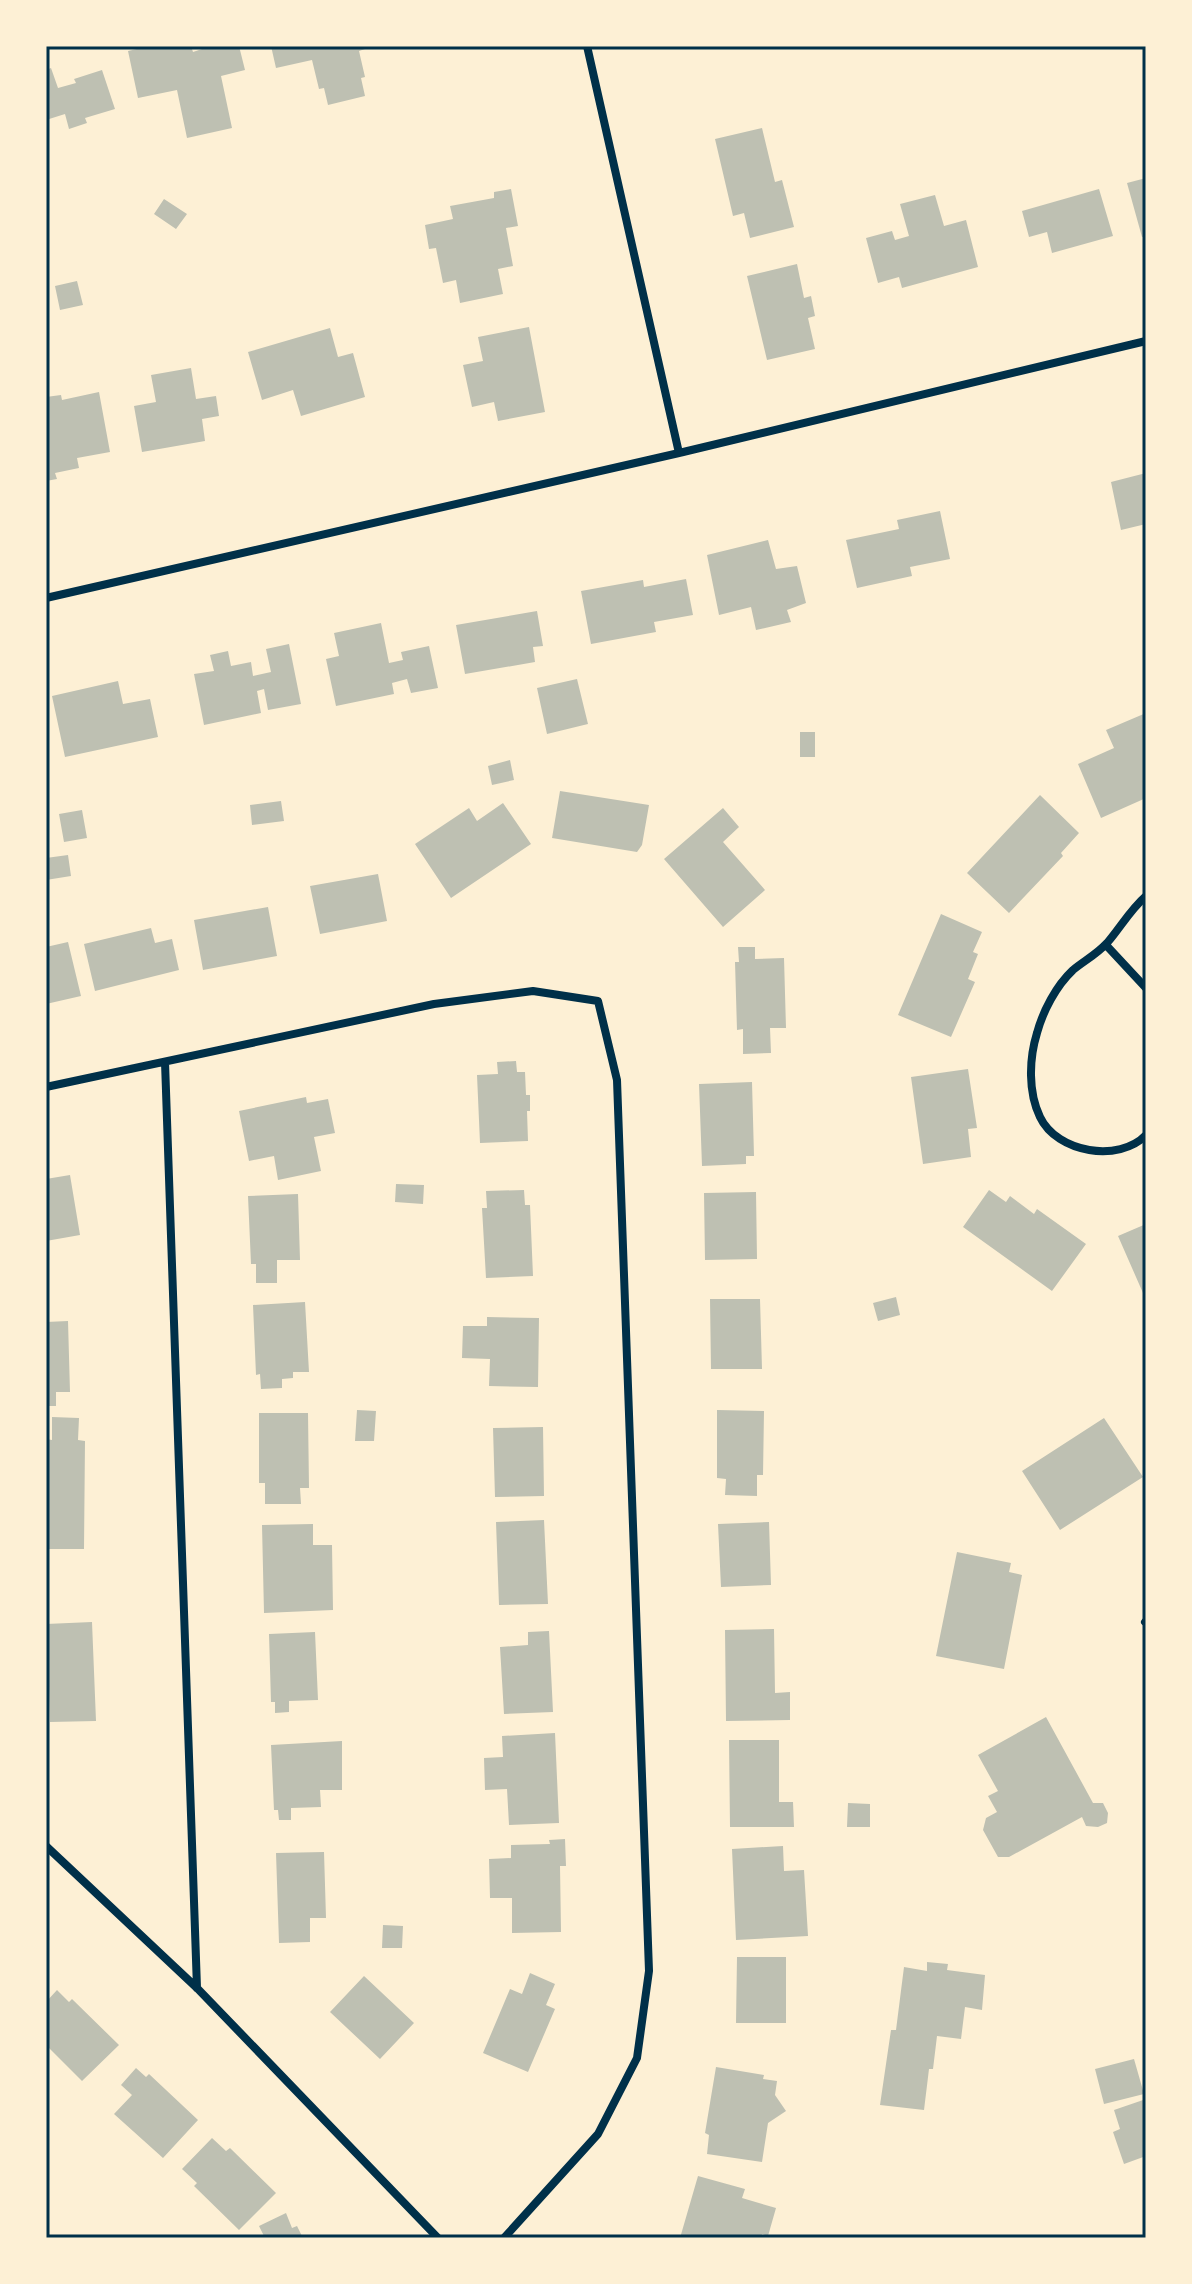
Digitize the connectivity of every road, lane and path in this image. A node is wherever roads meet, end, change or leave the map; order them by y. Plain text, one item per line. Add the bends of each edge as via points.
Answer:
1 (587, 46) edge
2 (1146, 341) edge
3 (679, 453) junction
4 (46, 598) edge
5 (1146, 896) edge
6 (1106, 945) junction
7 (1146, 988) edge
8 (165, 1062) junction
9 (46, 1087) edge
10 (1146, 1135) edge
11 (46, 1846) edge
12 (197, 1988) junction
13 (438, 2238) edge
14 (504, 2238) edge

1 - 3 street
2 - 3 street
3 - 4 street
5 - 6 street
6 - 7 street
6 - 10 street via 1071,972 1051,998 1030,1069 1033,1094 1040,1119 1061,1140 1083,1150 1108,1152
8 - 9 street
8 - 12 street
8 - 14 street via 434,1004 533,991 598,1001 617,1080 649,1971 637,2058 598,2134
11 - 12 street
12 - 13 street

